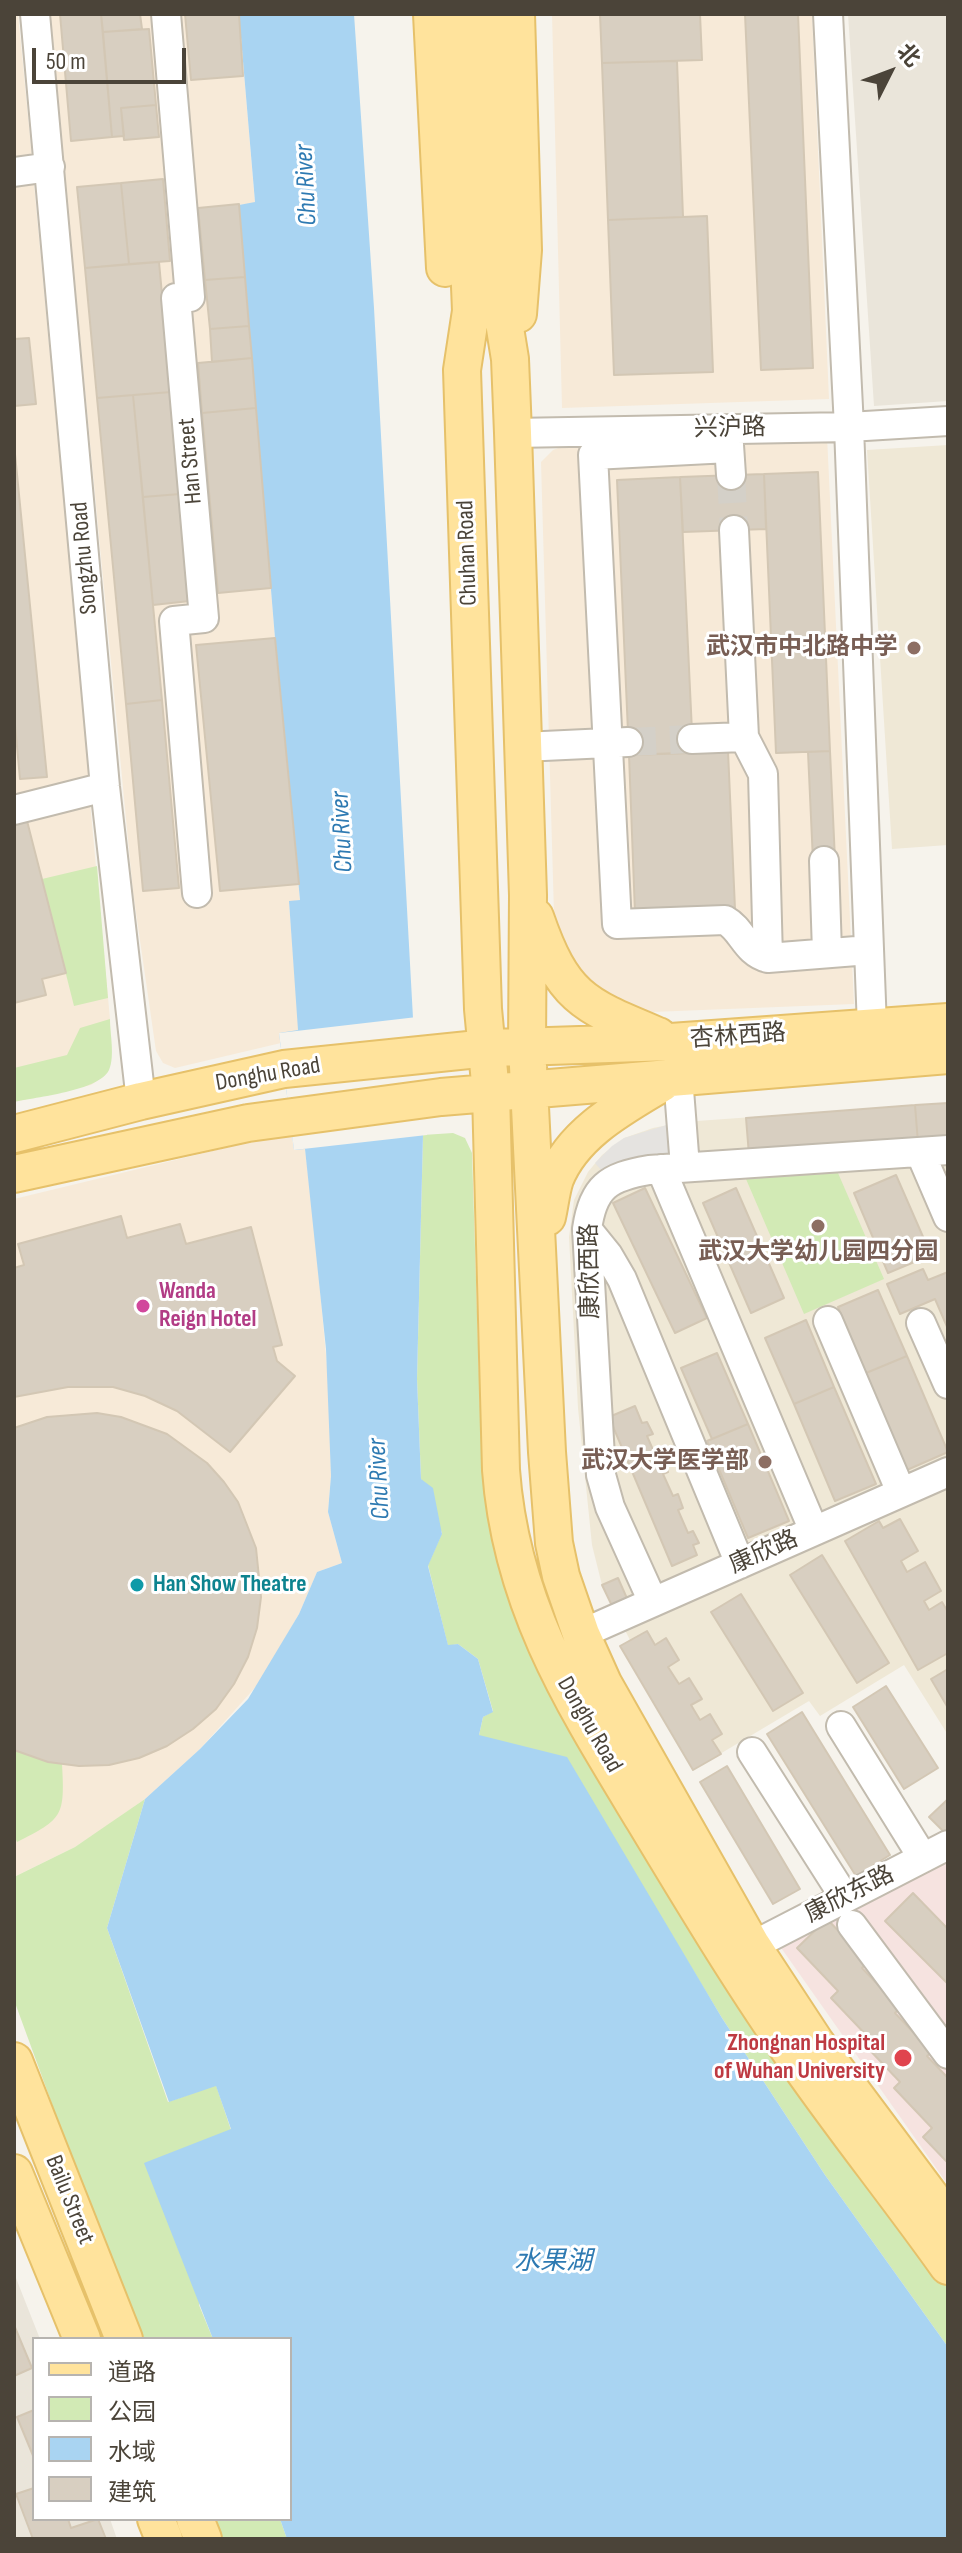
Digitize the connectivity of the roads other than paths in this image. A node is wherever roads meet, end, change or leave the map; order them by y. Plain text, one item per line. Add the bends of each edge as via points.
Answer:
1 (35, 14) edge
2 (166, 14) edge
3 (432, 14) edge
4 (459, 14) edge
5 (488, 14) edge
6 (516, 14) edge
7 (828, 14) edge
8 (50, 167) junction
9 (14, 172) edge
10 (510, 359) junction
11 (462, 370) junction
12 (948, 421) edge
13 (849, 427) junction
14 (513, 433) junction
15 (729, 451) junction
16 (734, 530) tunnel mouth
17 (744, 737) junction
18 (692, 739) tunnel mouth
19 (618, 743) junction
20 (523, 747) junction
21 (105, 787) junction
22 (14, 810) edge
23 (824, 861) dead end
24 (197, 893) dead end
25 (528, 895) junction
26 (869, 950) junction
27 (827, 952) junction
28 (768, 958) junction
29 (948, 1022) edge
30 (872, 1027) junction
31 (671, 1042) junction
32 (527, 1046) junction
33 (488, 1048) junction
34 (948, 1055) edge
35 (674, 1078) junction
36 (530, 1090) junction
37 (491, 1093) junction
38 (141, 1101) junction
39 (14, 1134) edge
40 (934, 1151) edge
41 (673, 1168) junction
42 (14, 1174) edge
43 (948, 1217) edge
44 (587, 1229) junction
45 (540, 1282) junction
46 (828, 1321) dead end
47 (921, 1323) dead end
48 (948, 1384) edge
49 (948, 1472) edge
50 (901, 1492) junction
51 (814, 1531) junction
52 (740, 1564) junction
53 (653, 1602) junction
54 (581, 1634) junction
55 (841, 1726) dead end
56 (752, 1752) dead end
57 (948, 1845) edge
58 (923, 1858) junction
59 (848, 1911) junction
60 (752, 1946) junction
61 (948, 2054) edge
62 (14, 2061) edge
63 (14, 2173) edge
64 (948, 2220) edge
65 (948, 2266) edge
66 (81, 2337) edge
67 (123, 2337) edge

1 - 8 street, Songzhu Road
2 - 24 street, Han Street via 170,168 190,297 176,298 204,618 174,621
3 - 11 main road via 442,240
4 - 11 main road, Chuhan Road via 471,311
5 - 10 main road, Chuhan Road via 498,285
6 - 10 main road via 523,250
7 - 13 street
8 - 9 street
8 - 21 street, Songzhu Road
10 - 14 main road, Chuhan Road
11 - 33 main road, Chuhan Road
12 - 13 street, 兴沪路
13 - 15 street, 兴沪路
13 - 26 street
14 - 15 street, 兴沪路
14 - 20 main road, Chuhan Road
15 - 19 street via 593,455
16 - 17 street
17 - 18 street
17 - 28 street via 763,774
19 - 20 street
19 - 28 street via 617,924 725,920 751,950
20 - 25 main road, Chuhan Road
21 - 22 street
21 - 38 street, Songzhu Road
23 - 27 street
25 - 31 main road via 547,950 569,988 605,1014
25 - 32 main road, Chuhan Road
26 - 27 street
26 - 30 street
27 - 28 street
29 - 30 main road, 杏林西路
30 - 31 main road, 杏林西路
31 - 32 main road, 杏林西路
32 - 33 main road, Donghu Road
32 - 36 main road, Chuhan Road
33 - 37 main road, Chuhan Road
33 - 38 main road, Donghu Road via 284,1069
34 - 35 main road, 杏林西路
35 - 36 main road, 杏林西路
35 - 41 street
35 - 45 main road via 594,1127 562,1166 547,1217
36 - 37 main road, Donghu Road
36 - 45 main road, Donghu Road
37 - 42 main road, Donghu Road via 289,1117
37 - 65 main road, Donghu Road via 503,1501 529,1606 590,1731 733,1968
38 - 39 main road, Donghu Road
40 - 41 street, 康欣西路
40 - 43 street
41 - 44 street, 康欣西路 via 626,1174 609,1182 593,1202
41 - 51 street
44 - 52 street via 622,1279
44 - 53 street, 康欣西路 via 601,1475
45 - 54 main road, Donghu Road via 554,1543
46 - 50 street
47 - 48 street
49 - 50 street, 康欣路
50 - 51 street, 康欣路
51 - 52 street, 康欣路
52 - 53 street, 康欣路
53 - 54 street, 康欣路
54 - 60 main road, Donghu Road via 627,1729
55 - 58 street
56 - 59 street
57 - 58 street, 康欣东路
58 - 59 street, 康欣东路
59 - 60 street, 康欣东路
59 - 61 street
60 - 64 main road, Donghu Road via 815,2042
62 - 67 main road, Bailu Street
63 - 66 main road, Bailu Street

